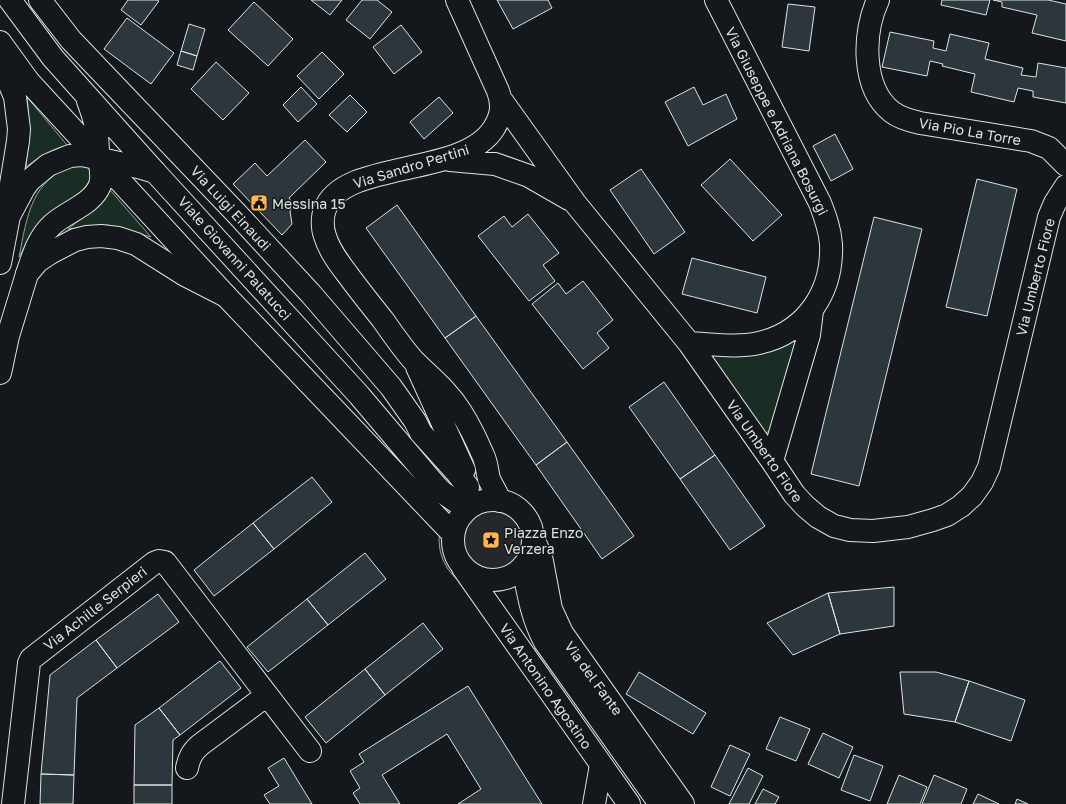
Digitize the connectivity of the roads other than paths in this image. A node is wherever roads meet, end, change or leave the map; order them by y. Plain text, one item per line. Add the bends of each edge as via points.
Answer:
1 (10, 0) edge
2 (40, 0) edge
3 (457, 0) edge
4 (716, 0) edge
5 (878, 0) edge
6 (0, 42) edge
7 (0, 61) edge
8 (87, 96) junction
9 (502, 101) junction
10 (99, 158) junction
11 (443, 159) junction
12 (1066, 165) edge
13 (155, 172) junction
14 (1066, 186) edge
15 (575, 203) junction
16 (9, 216) junction
17 (0, 263) edge
18 (27, 274) junction
19 (226, 296) junction
20 (812, 311) junction
21 (689, 343) junction
22 (414, 360) junction
23 (0, 373) edge
24 (415, 421) junction
25 (446, 434) junction
26 (772, 461) junction
27 (489, 478) junction
28 (470, 500) junction
29 (500, 501) junction
30 (453, 534) junction
31 (533, 538) junction
32 (523, 566) junction
33 (463, 568) junction
34 (268, 695) junction
35 (310, 751) dead end
36 (602, 765) junction
37 (187, 768) dead end
38 (13, 804) edge
39 (594, 804) edge
40 (629, 804) edge
41 (660, 804) edge
42 (683, 804) edge

1 - 8 street, Viale Giovanni Palatucci via 53,58
2 - 24 street, Via Luigi Einaudi via 71,40 311,294 391,387
3 - 9 street, Via Sandro Pertini
4 - 20 street, Via Giuseppe e Adriana Bosurgi via 827,222 831,242 829,276
5 - 12 street, Via Pio La Torre via 870,24 868,62 875,90 892,112 920,124 1031,141 1049,148
6 - 10 street via 29,82
7 - 16 street via 15,97 18,123
8 - 10 street via 96,127
8 - 13 street, Viale Giovanni Palatucci
9 - 11 street, Via Sandro Pertini via 498,122 484,140 464,152
9 - 15 street, Via Umberto Fiore
10 - 13 street
10 - 16 street via 70,156 48,165 24,188
10 - 18 street via 102,174 97,190 88,201 51,225 35,251
10 - 19 street
11 - 15 street, Via Umberto Fiore via 495,164 529,176
11 - 22 street, Via Sandro Pertini via 352,183 334,195 325,210 323,228 333,254
13 - 28 street, Viale Giovanni Palatucci via 359,395 436,486
14 - 26 street, Via Umberto Fiore via 1055,203 1044,237 989,467 972,496 947,514 927,522 873,531 850,530 834,526 805,506
15 - 21 street, Via Umberto Fiore
16 - 17 street
18 - 19 street via 38,261 75,240 101,236 136,244 185,275
18 - 23 street via 8,336
19 - 30 street
20 - 21 street, Via Giuseppe e Adriana Bosurgi via 786,332 761,342 745,345
20 - 26 street, Via Giuseppe e Adriana Bosurgi via 809,335
21 - 26 street, Via Umberto Fiore
22 - 25 street
22 - 27 street via 451,396 484,457
24 - 25 street
24 - 28 street, Via Luigi Einaudi via 421,433 458,474
25 - 27 street via 462,439 468,445 476,462
25 - 28 street via 463,470
27 - 29 street
28 - 29 street
28 - 30 street
29 - 31 street via 510,504 527,518
30 - 33 street via 456,558
31 - 32 street via 529,558
31 - 42 street, Via del Fante via 541,556 551,609 562,633
32 - 33 street via 513,575 500,580 474,576
32 - 41 street, Via Antonino Agostino via 533,614 545,642
33 - 36 street, Via Antonino Agostino
34 - 35 street, Via Achille Serpieri
34 - 37 street via 200,745 189,758
34 - 38 street, Via Achille Serpieri via 165,562 154,563 31,659
36 - 39 street
36 - 40 street, Via Antonino Agostino

